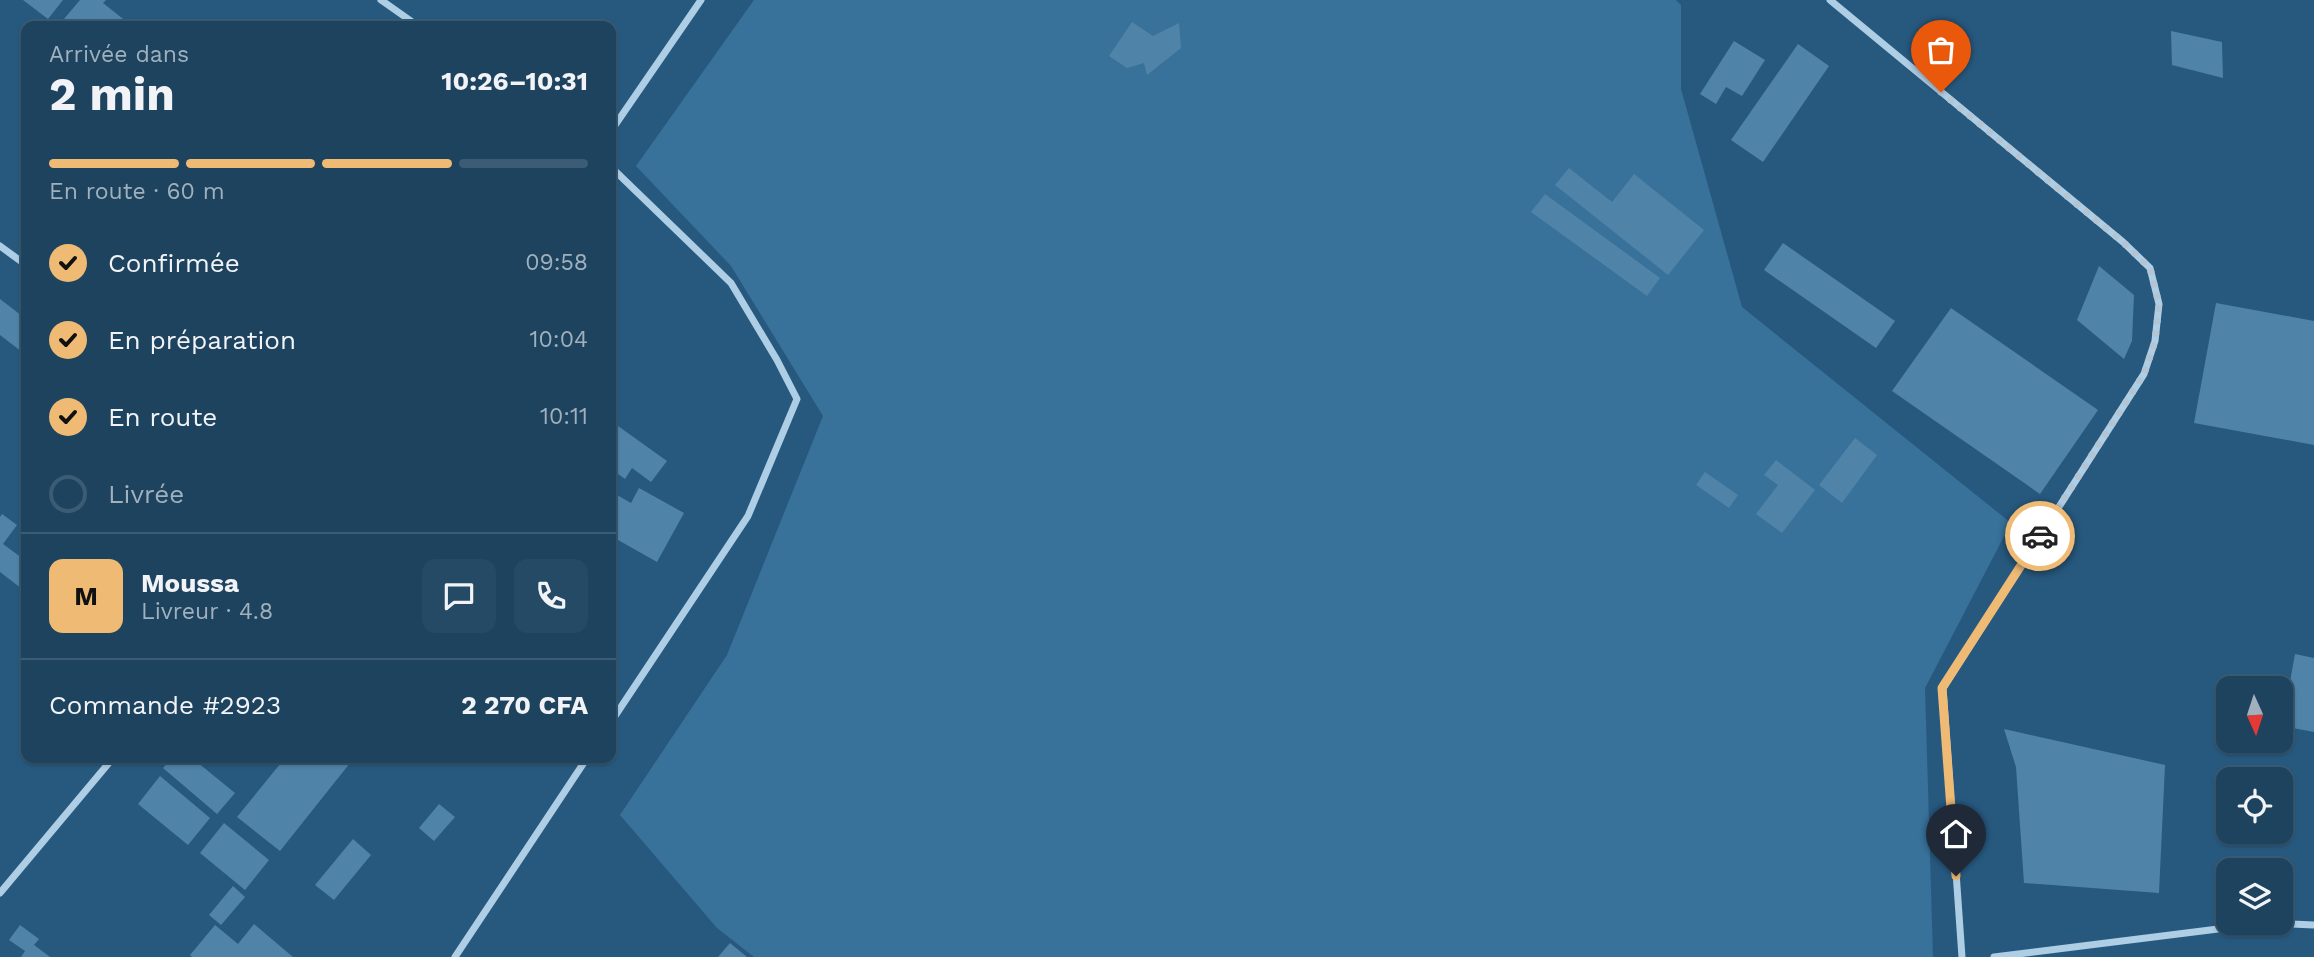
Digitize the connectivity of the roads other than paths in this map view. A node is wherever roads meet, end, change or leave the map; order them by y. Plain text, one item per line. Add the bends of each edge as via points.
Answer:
1 (381, 0) edge
2 (701, 0) edge
3 (1830, 0) edge
4 (411, 21) edge
5 (616, 124) edge
6 (616, 172) edge
7 (0, 246) edge
8 (21, 261) edge
9 (616, 714) edge
10 (109, 763) edge
11 (584, 763) edge
12 (0, 892) edge
13 (2314, 925) edge
14 (456, 957) edge
15 (1962, 957) edge
16 (1994, 957) edge

1 - 4 street
2 - 5 street
3 - 15 street via 2123,242 2150,268 2159,304 2155,341 2144,374 1942,688
6 - 9 street via 731,283 797,399 748,516
7 - 8 street
10 - 12 street
11 - 14 street
13 - 16 street via 2266,923

